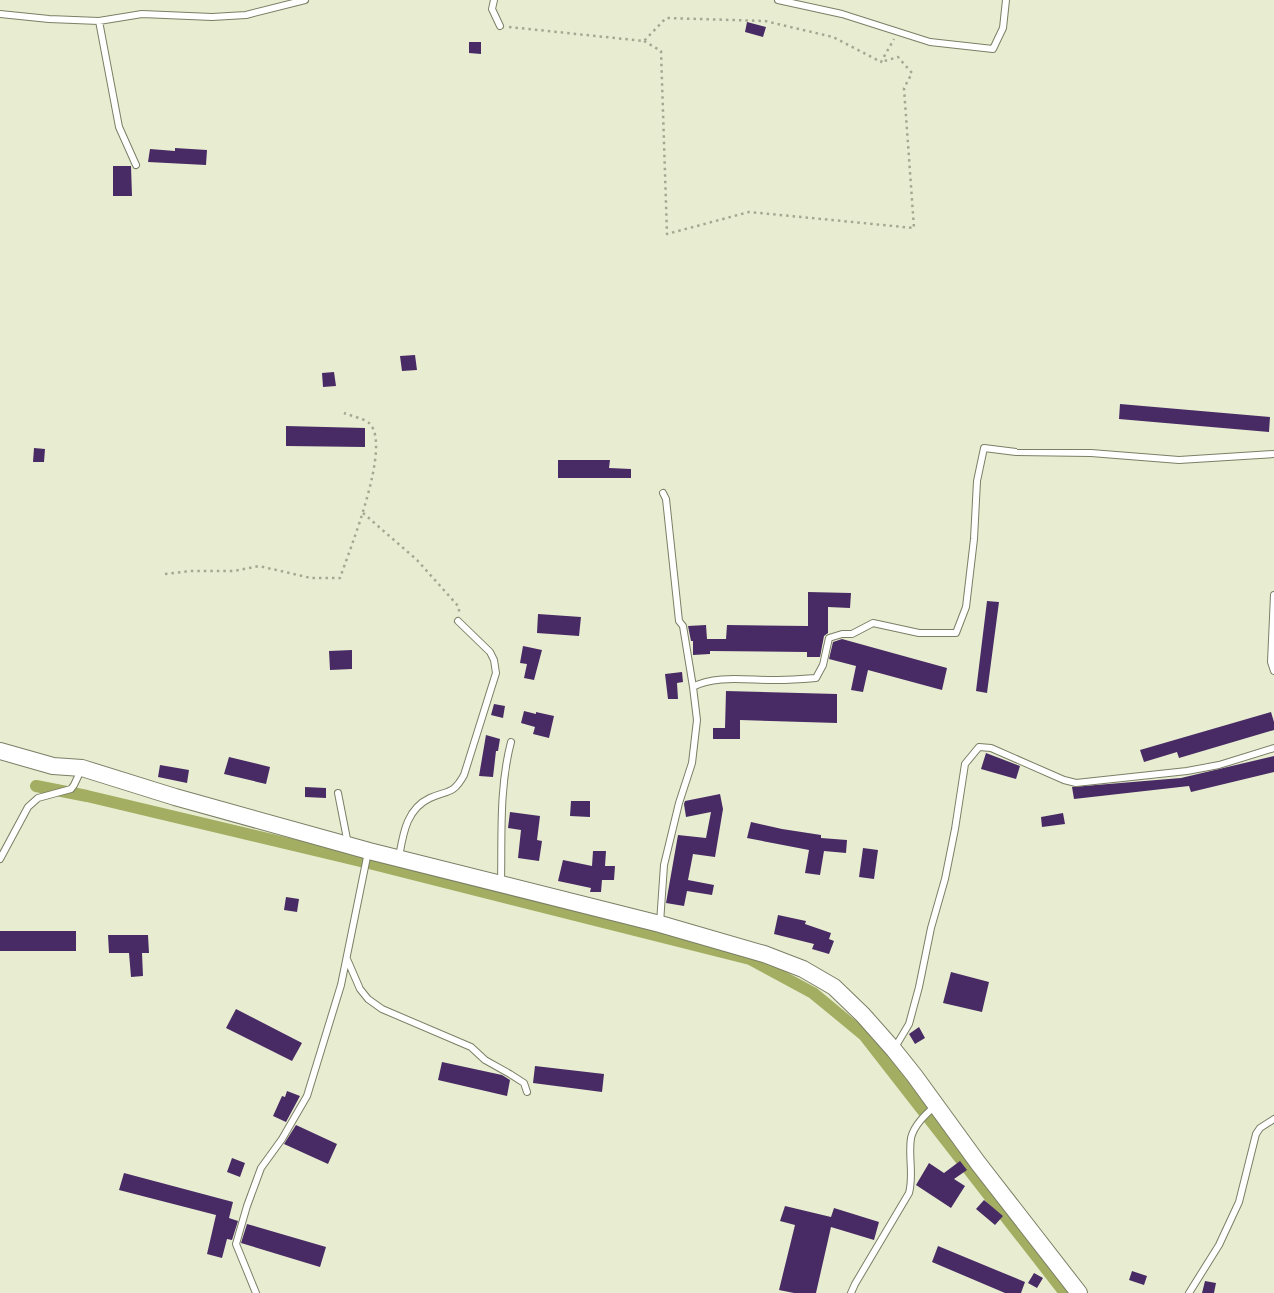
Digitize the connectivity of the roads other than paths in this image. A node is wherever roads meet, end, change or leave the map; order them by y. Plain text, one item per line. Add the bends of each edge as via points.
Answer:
1 (305, 0) edge
2 (494, 0) edge
3 (778, 0) edge
4 (1006, 0) edge
5 (0, 14) edge
6 (99, 21) junction
7 (500, 26) road end
8 (136, 165) dead end
9 (1274, 454) edge
10 (663, 493) dead end
11 (1274, 595) edge
12 (458, 621) road end
13 (1274, 671) edge
14 (693, 687) junction
15 (511, 742) dead end
16 (1274, 748) edge
17 (0, 751) edge
18 (82, 768) junction
19 (338, 793) dead end
20 (348, 845) junction
21 (369, 851) junction
22 (0, 859) edge
23 (399, 859) junction
24 (501, 884) junction
25 (660, 924) junction
26 (346, 958) junction
27 (894, 1050) junction
28 (527, 1092) dead end
29 (936, 1105) junction
30 (1274, 1119) edge
31 (256, 1293) edge
32 (851, 1293) edge
33 (1080, 1293) edge
34 (1188, 1293) edge

1 - 6 lane via 246,15 142,14
2 - 7 lane via 492,9
3 - 4 lane via 842,14 930,42 993,49 1002,28
5 - 6 lane
6 - 8 lane via 119,127
9 - 14 lane via 1179,460 984,448 966,607 956,633 919,633 873,623 852,634 829,638 823,665 816,678 711,681
10 - 14 lane via 679,621
11 - 13 lane via 1271,662
12 - 23 lane via 490,652 496,673 464,775 458,786 428,799 412,813 405,825
14 - 25 lane via 697,720 692,763 678,803 664,865
15 - 24 lane via 503,788
16 - 27 lane via 1220,765 1187,771 1076,782 1064,780 991,748 979,748 965,764 947,870 919,987 909,1024
17 - 18 street via 46,764
18 - 20 street
18 - 22 lane via 70,789 38,798 28,806
19 - 20 lane
20 - 21 street
21 - 23 street
21 - 26 lane
23 - 24 street
24 - 25 street
25 - 27 street via 764,954 803,969 834,987
26 - 28 lane via 368,999 382,1009 471,1047 485,1060 524,1083
26 - 31 lane via 341,985 307,1096 262,1168 241,1225 236,1244
27 - 29 street
29 - 32 lane via 920,1120 911,1136 912,1182 909,1193
29 - 33 street
30 - 34 lane via 1256,1134 1239,1202 1218,1245

